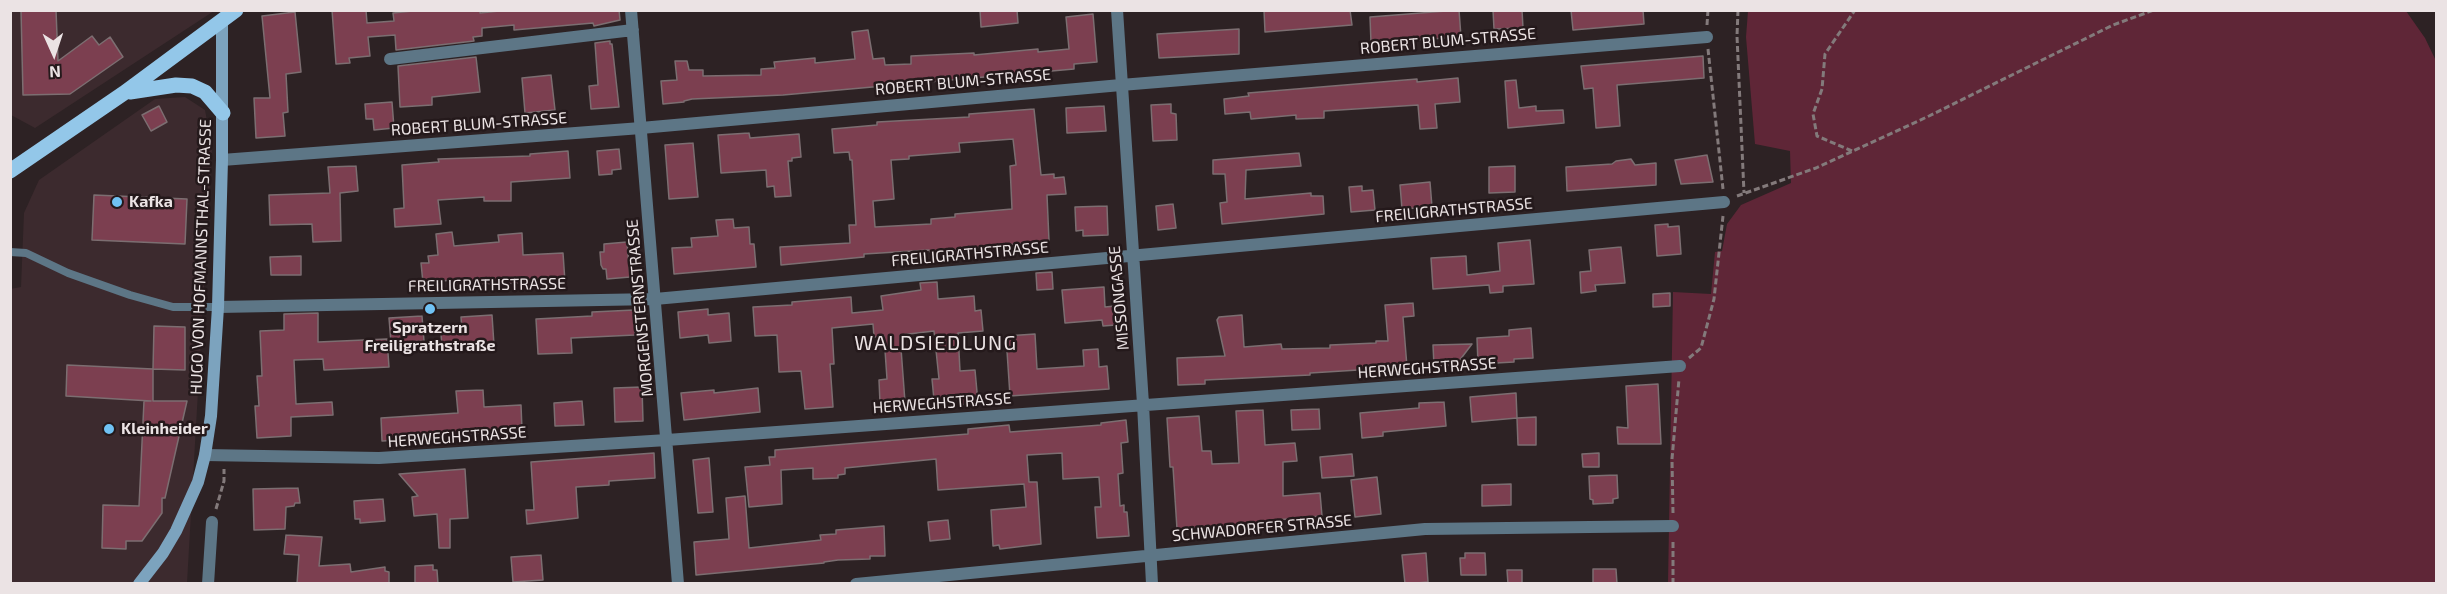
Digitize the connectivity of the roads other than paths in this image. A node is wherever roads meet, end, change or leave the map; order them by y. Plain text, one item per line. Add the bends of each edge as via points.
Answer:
1 (236, 10) edge
2 (631, 10) edge
3 (1117, 10) edge
4 (222, 16) edge
5 (633, 30) junction
6 (1707, 37) road end
7 (390, 60) dead end
8 (1121, 85) junction
9 (124, 93) junction
10 (223, 114) junction
11 (641, 128) junction
12 (222, 160) junction
13 (10, 171) edge
14 (1724, 202) road end
15 (10, 252) edge
16 (1132, 256) junction
17 (655, 298) junction
18 (218, 307) junction
19 (1680, 366) road end
20 (1143, 404) junction
21 (667, 440) junction
22 (206, 455) junction
23 (212, 522) road end
24 (1673, 526) road end
25 (1151, 555) junction
26 (139, 584) edge
27 (208, 584) edge
28 (678, 584) edge
29 (856, 584) edge
30 (1152, 584) edge

1 - 4 main road
2 - 5 street, MORGENSTERNSTRASSE
3 - 8 street, MISSONGASSE
4 - 9 main road
4 - 10 main road, HUGO VON HOFMANNSTHAL-STRASSE
5 - 7 street
5 - 11 street, MORGENSTERNSTRASSE
6 - 8 street, ROBERT BLUM-STRASSE
8 - 11 street, ROBERT BLUM-STRASSE
8 - 16 street, MISSONGASSE
9 - 10 main road via 176,85 192,87 205,92
9 - 13 main road
10 - 12 main road, HUGO VON HOFMANNSTHAL-STRASSE
11 - 12 street, ROBERT BLUM-STRASSE
11 - 17 street, MORGENSTERNSTRASSE
12 - 18 main road, HUGO VON HOFMANNSTHAL-STRASSE
14 - 16 street, FREILIGRATHSTRASSE
15 - 18 lane via 26,253 68,273 173,307
16 - 17 street, FREILIGRATHSTRASSE
16 - 20 street, MISSONGASSE
17 - 18 street, FREILIGRATHSTRASSE
17 - 21 street, MORGENSTERNSTRASSE
18 - 22 main road, HUGO VON HOFMANNSTHAL-STRASSE
19 - 20 street, HERWEGHSTRASSE
20 - 21 street, HERWEGHSTRASSE
20 - 25 street, MISSONGASSE
21 - 22 street, HERWEGHSTRASSE via 379,458
21 - 28 street, MORGENSTERNSTRASSE
22 - 26 main road, HUGO VON HOFMANNSTHAL-STRASSE via 176,531
23 - 27 street
24 - 25 street, SCHWADORFER STRASSE via 1425,529
25 - 29 street, SCHWADORFER STRASSE
25 - 30 street, MISSONGASSE

